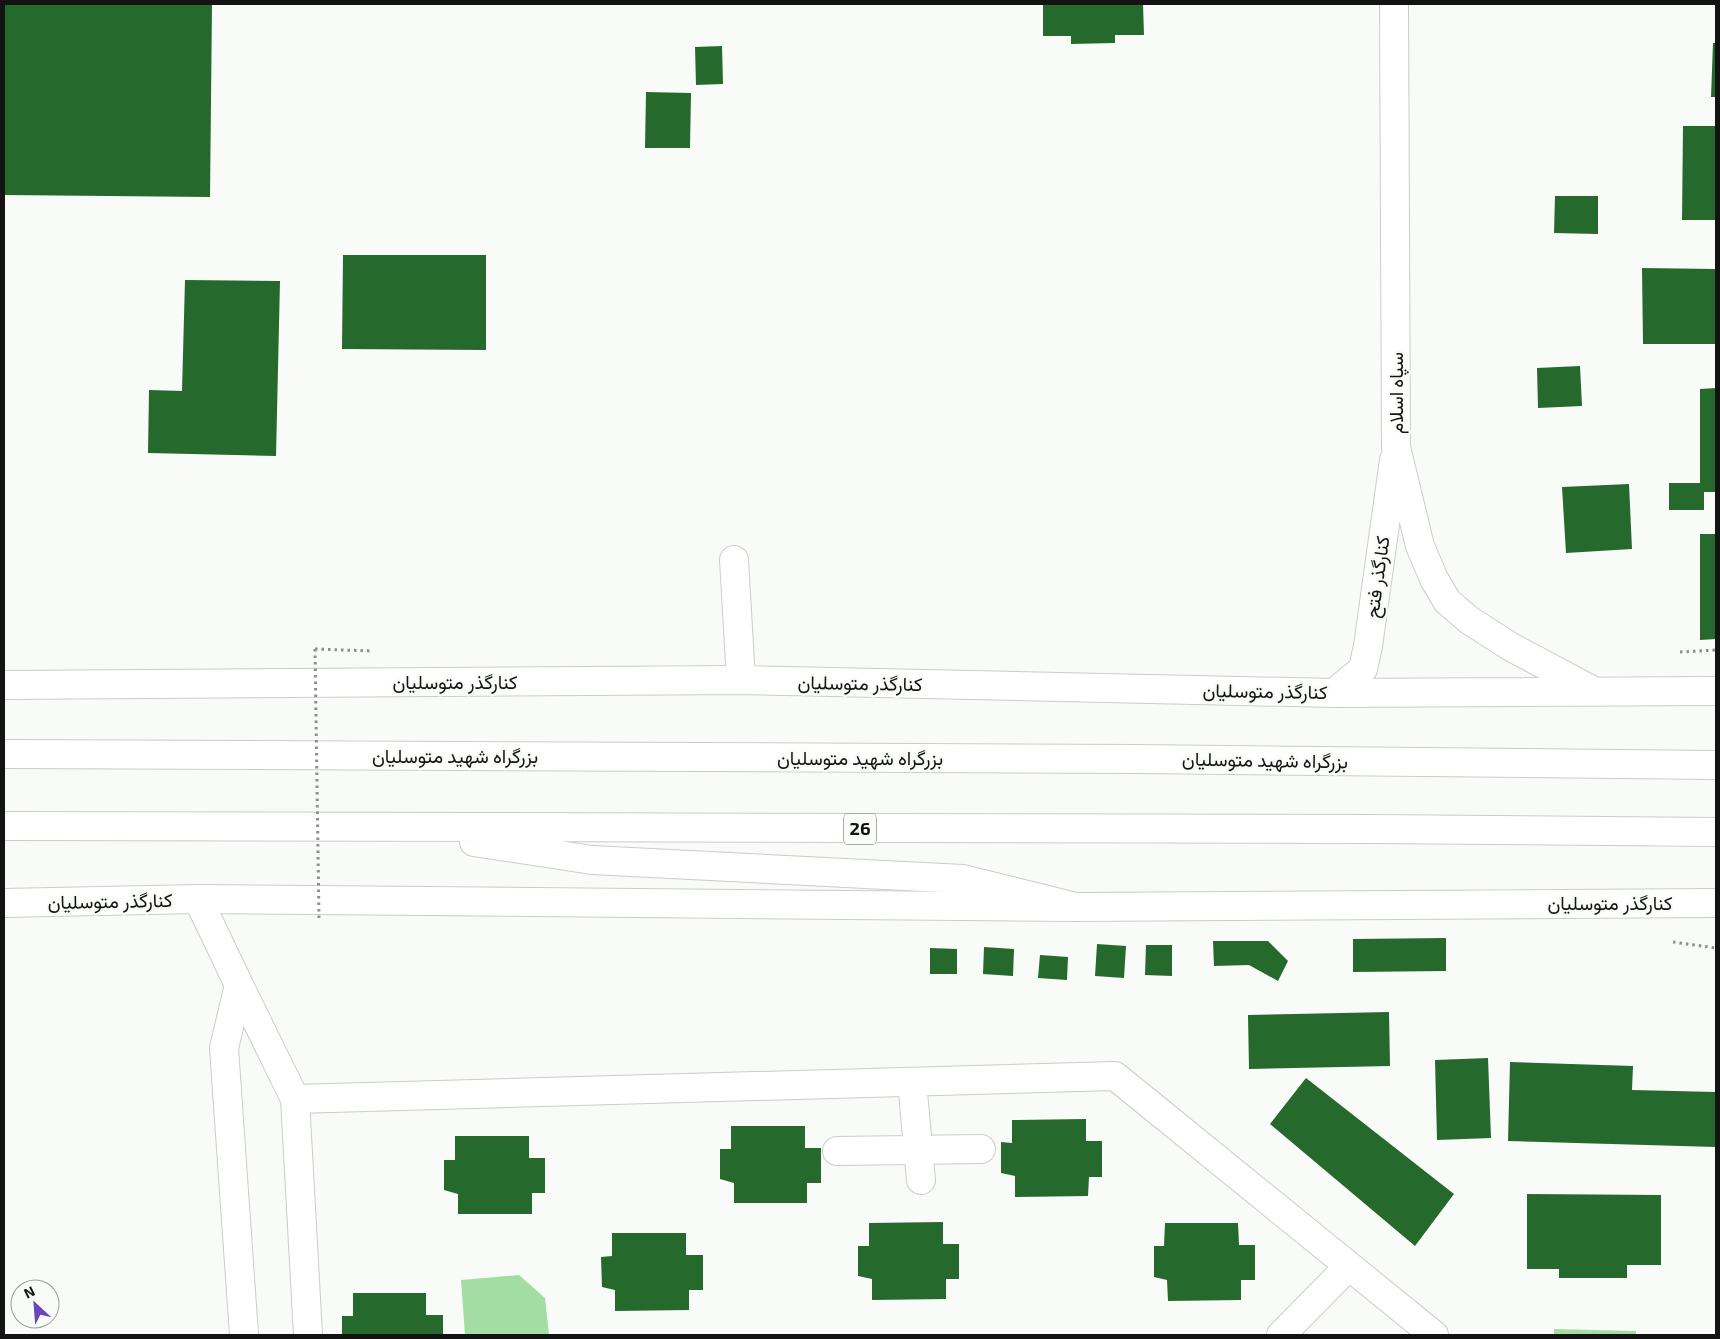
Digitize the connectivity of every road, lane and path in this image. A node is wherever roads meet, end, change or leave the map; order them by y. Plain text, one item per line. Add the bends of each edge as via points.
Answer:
1 (1394, 4) edge
2 (1396, 447) junction
3 (734, 560) dead end
4 (1716, 650) edge
5 (380, 651) dead end
6 (1680, 652) dead end
7 (741, 680) junction
8 (4, 685) edge
9 (1594, 691) junction
10 (1716, 691) edge
11 (1334, 693) junction
12 (4, 754) edge
13 (1716, 765) edge
14 (4, 826) edge
15 (384, 827) junction
16 (1716, 832) edge
17 (198, 898) junction
18 (4, 903) edge
19 (1716, 903) edge
20 (1076, 907) junction
21 (319, 919) dead end
22 (1673, 942) dead end
23 (1716, 948) edge
24 (239, 985) junction
25 (912, 1082) junction
26 (295, 1099) junction
27 (918, 1149) junction
28 (981, 1149) dead end
29 (837, 1151) dead end
30 (922, 1180) dead end
31 (1349, 1266) junction
32 (244, 1335) edge
33 (308, 1335) edge
34 (1281, 1335) edge
35 (1434, 1335) edge

1 - 2 main road, سپاه اسلام
2 - 9 main road, سپاه اسلام via 1420,546 1447,601 1468,620 1512,647
2 - 11 main road, کنارگذر فتح via 1363,669
3 - 7 main road
4 - 6 path
5 - 21 path, bridge via 315,649
7 - 8 main road, کنارگذر متوسلیان
7 - 11 main road, کنارگذر متوسلیان
9 - 10 main road, کنارگذر متوسلیان
9 - 11 main road, کنارگذر متوسلیان
12 - 13 main road, بزرگراه شهید متوسلیان
14 - 15 main road, 26
15 - 16 main road, 26
15 - 20 main road via 592,860 964,880
17 - 18 main road, کنارگذر متوسلیان
17 - 20 main road, کنارگذر متوسلیان
17 - 24 main road
19 - 20 main road, کنارگذر متوسلیان
22 - 23 path
24 - 26 main road
24 - 32 main road via 224,1048
25 - 26 main road
25 - 27 main road
25 - 31 main road via 1115,1076
26 - 33 main road
27 - 28 main road
27 - 29 main road
27 - 30 main road
31 - 34 main road
31 - 35 main road

